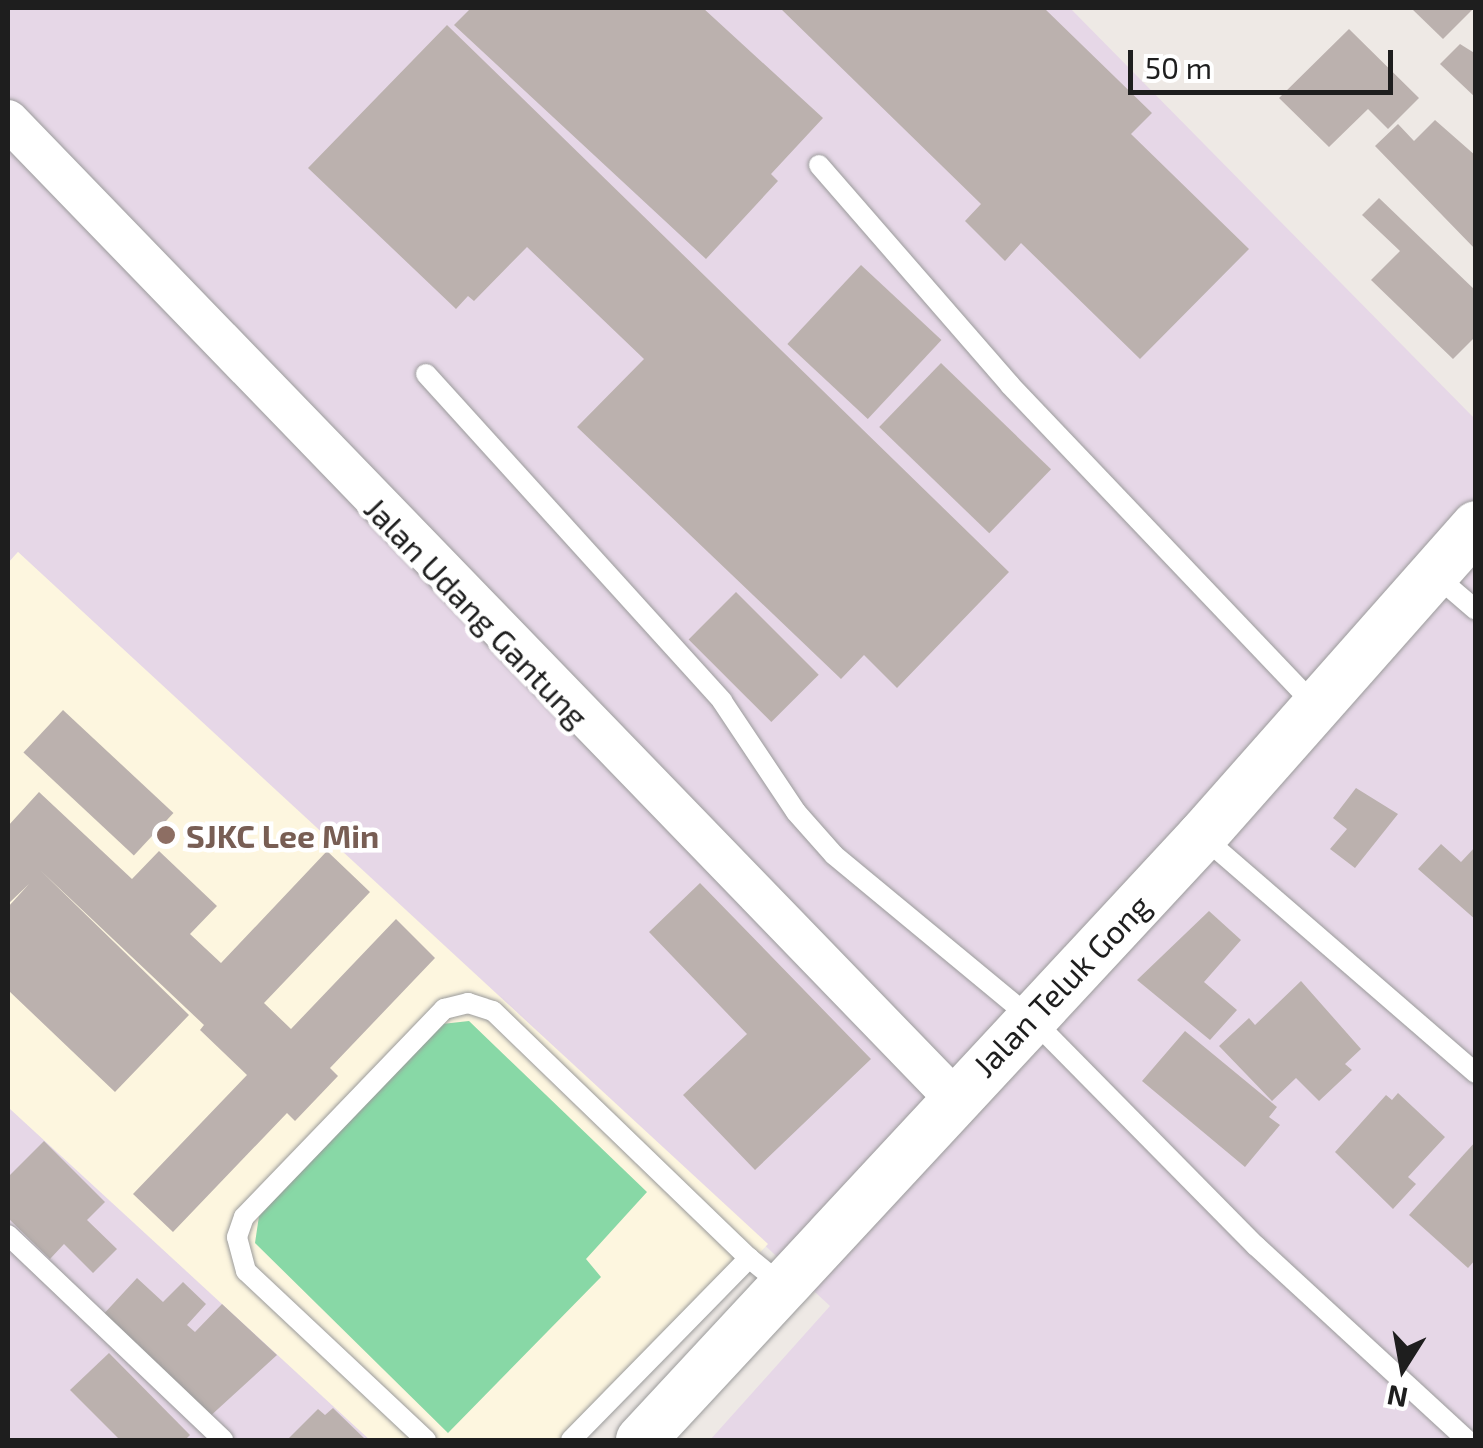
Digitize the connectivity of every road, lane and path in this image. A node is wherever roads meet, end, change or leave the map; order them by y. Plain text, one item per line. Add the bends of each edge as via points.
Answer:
1 (8, 120) edge
2 (818, 166) dead end
3 (426, 374) dead end
4 (1476, 526) edge
5 (1432, 573) junction
6 (1476, 610) edge
7 (1315, 705) junction
8 (1202, 836) junction
9 (1032, 1019) junction
10 (1476, 1074) edge
11 (953, 1098) junction
12 (8, 1235) edge
13 (766, 1271) junction
14 (223, 1440) edge
15 (426, 1440) edge
16 (571, 1440) edge
17 (641, 1440) edge
18 (1468, 1440) edge

1 - 11 street, Jalan Udang Gantung
2 - 7 lane via 1010,386
3 - 9 lane via 722,701 796,812 834,855
4 - 5 street, Jalan Teluk Gong
5 - 6 lane
5 - 7 street, Jalan Teluk Gong
7 - 8 street, Jalan Teluk Gong
8 - 9 street, Jalan Teluk Gong
8 - 10 lane
9 - 11 street, Jalan Teluk Gong
9 - 18 lane via 1256,1246
11 - 13 street, Jalan Teluk Gong
12 - 14 lane
13 - 15 lane via 493,1011 468,1003 444,1009 244,1217 237,1238 246,1271
13 - 16 lane
13 - 17 street, Jalan Teluk Gong

